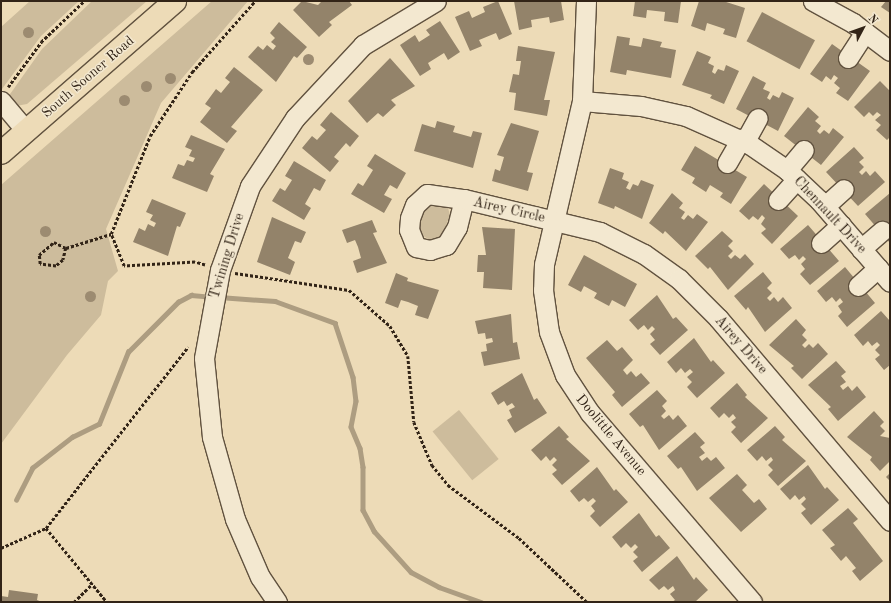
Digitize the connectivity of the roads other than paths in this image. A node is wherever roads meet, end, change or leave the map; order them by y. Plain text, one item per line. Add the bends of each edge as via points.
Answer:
1 (175, 1) edge
2 (436, 1) edge
3 (586, 1) edge
4 (813, 1) edge
5 (865, 32) junction
6 (888, 44) edge
7 (848, 58) dead end
8 (2, 97) edge
9 (582, 101) junction
10 (758, 118) dead end
11 (26, 131) junction
12 (743, 140) junction
13 (804, 150) dead end
14 (1, 153) edge
15 (727, 163) dead end
16 (792, 174) junction
17 (844, 189) dead end
18 (464, 199) dead end
19 (778, 200) dead end
20 (825, 206) junction
21 (554, 220) junction
22 (841, 225) junction
23 (882, 231) dead end
24 (821, 243) dead end
25 (861, 249) junction
26 (884, 275) edge
27 (858, 286) dead end
28 (890, 521) edge
29 (277, 602) edge
30 (752, 602) edge

1 - 11 main road, South Sooner Road
2 - 29 street, Twining Drive via 363,45 295,118 250,186 220,270 208,324 204,358 212,437 222,481 260,577
3 - 9 street, Doolittle Avenue via 586,69
4 - 5 street
5 - 6 street
5 - 7 street
8 - 11 street
9 - 12 street, Chennault Drive via 641,106 686,116
9 - 21 street, Doolittle Avenue
10 - 12 street
11 - 14 main road, South Sooner Road
12 - 15 street
12 - 16 street, Chennault Drive
13 - 16 street
16 - 19 street
16 - 20 street, Chennault Drive
17 - 20 street
18 - 21 street, Airey Circle
20 - 22 street, Chennault Drive
21 - 28 street, Airey Drive via 619,240 679,279 718,318
21 - 30 street, Doolittle Avenue via 544,264 543,290 549,332 565,375 590,413
22 - 24 street
22 - 25 street, Chennault Drive
23 - 25 street
25 - 26 street, Chennault Drive
26 - 27 street

